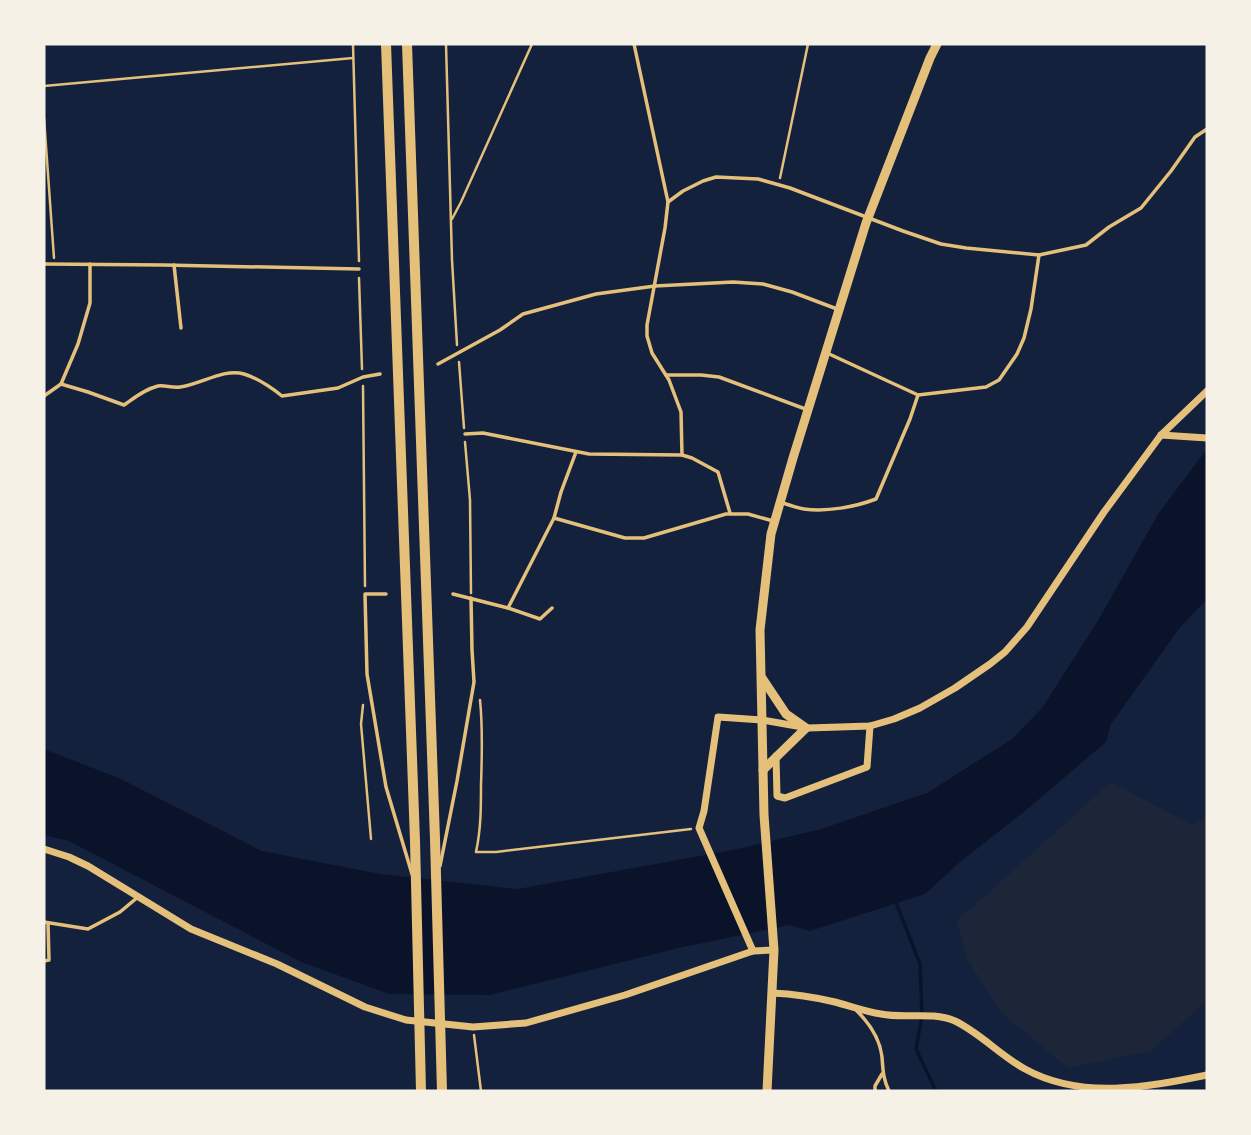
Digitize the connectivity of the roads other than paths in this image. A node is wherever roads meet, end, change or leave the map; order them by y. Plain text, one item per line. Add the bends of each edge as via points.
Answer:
1 (386, 44) edge
2 (407, 44) edge
3 (634, 44) edge
4 (935, 44) edge
5 (1207, 129) edge
6 (668, 202) junction
7 (868, 217) junction
8 (1039, 255) junction
9 (44, 264) edge
10 (90, 264) junction
11 (174, 265) junction
12 (359, 269) road end
13 (655, 286) junction
14 (839, 310) junction
15 (181, 328) dead end
16 (826, 352) junction
17 (438, 364) dead end
18 (380, 374) dead end
19 (666, 375) junction
20 (61, 384) junction
21 (1207, 391) edge
22 (918, 395) junction
23 (44, 396) edge
24 (808, 410) junction
25 (465, 434) road end
26 (1161, 435) junction
27 (1204, 438) edge
28 (576, 452) junction
29 (682, 455) junction
30 (780, 502) junction
31 (730, 513) junction
32 (554, 518) junction
33 (775, 522) junction
34 (386, 594) dead end
35 (453, 594) dead end
36 (471, 598) junction
37 (508, 608) junction
38 (552, 608) dead end
39 (761, 677) junction
40 (762, 720) junction
41 (870, 726) junction
42 (806, 728) junction
43 (776, 757) junction
44 (763, 770) junction
45 (44, 849) edge
46 (436, 885) junction
47 (416, 887) junction
48 (138, 897) junction
49 (46, 923) edge
50 (774, 945) junction
51 (753, 951) junction
52 (44, 961) edge
53 (772, 993) junction
54 (854, 1007) junction
55 (882, 1074) junction
56 (1207, 1075) edge
57 (421, 1091) edge
58 (442, 1091) edge
59 (767, 1091) edge
60 (875, 1091) edge
61 (889, 1091) edge

1 - 47 main road
2 - 46 main road
3 - 6 lane
4 - 7 street
5 - 8 lane via 1195,137 1141,208 1086,244
6 - 7 lane via 716,177 758,179
6 - 13 lane
7 - 8 lane via 941,244
7 - 14 street
8 - 22 lane via 1024,338 999,380 986,387
9 - 10 lane
10 - 11 lane
10 - 20 lane via 90,303
11 - 12 lane
11 - 15 lane
13 - 14 lane via 763,284
13 - 17 lane via 596,294 523,314
13 - 19 lane via 647,336
14 - 16 street
16 - 22 lane
16 - 24 street
18 - 20 lane via 338,388 282,396 243,373 229,373 200,383 159,386 124,405
19 - 24 lane via 719,377
19 - 29 lane via 681,412
20 - 23 lane
21 - 26 street
22 - 30 lane via 876,499 829,509 804,509
24 - 30 street
25 - 28 lane via 483,433
26 - 27 street
26 - 41 street via 1005,652 920,708
28 - 29 lane
28 - 32 lane
29 - 31 lane via 718,472
30 - 33 street
31 - 32 lane via 644,538 625,538
31 - 33 lane
32 - 37 lane
33 - 39 street via 760,630
34 - 47 lane via 365,594 367,674 386,787
35 - 36 lane
36 - 37 lane
36 - 46 lane via 474,682
37 - 38 lane via 540,619
39 - 40 street
39 - 42 street via 786,713
40 - 42 street
40 - 44 street
40 - 51 street via 718,717 700,832
41 - 42 street
41 - 43 street via 867,767 785,798 777,796
42 - 43 street
43 - 44 street
44 - 50 street
45 - 48 street via 69,857
46 - 58 main road
47 - 57 main road
48 - 49 lane via 88,929
48 - 51 street via 191,929 365,1007 406,1020 473,1027 526,1023
49 - 52 lane via 49,960
50 - 51 street
50 - 53 street
53 - 54 street via 811,996
53 - 59 street
54 - 55 lane via 877,1038
54 - 56 street via 884,1015 931,1015 957,1022 1025,1069 1069,1086 1127,1087
55 - 60 lane
55 - 61 lane

